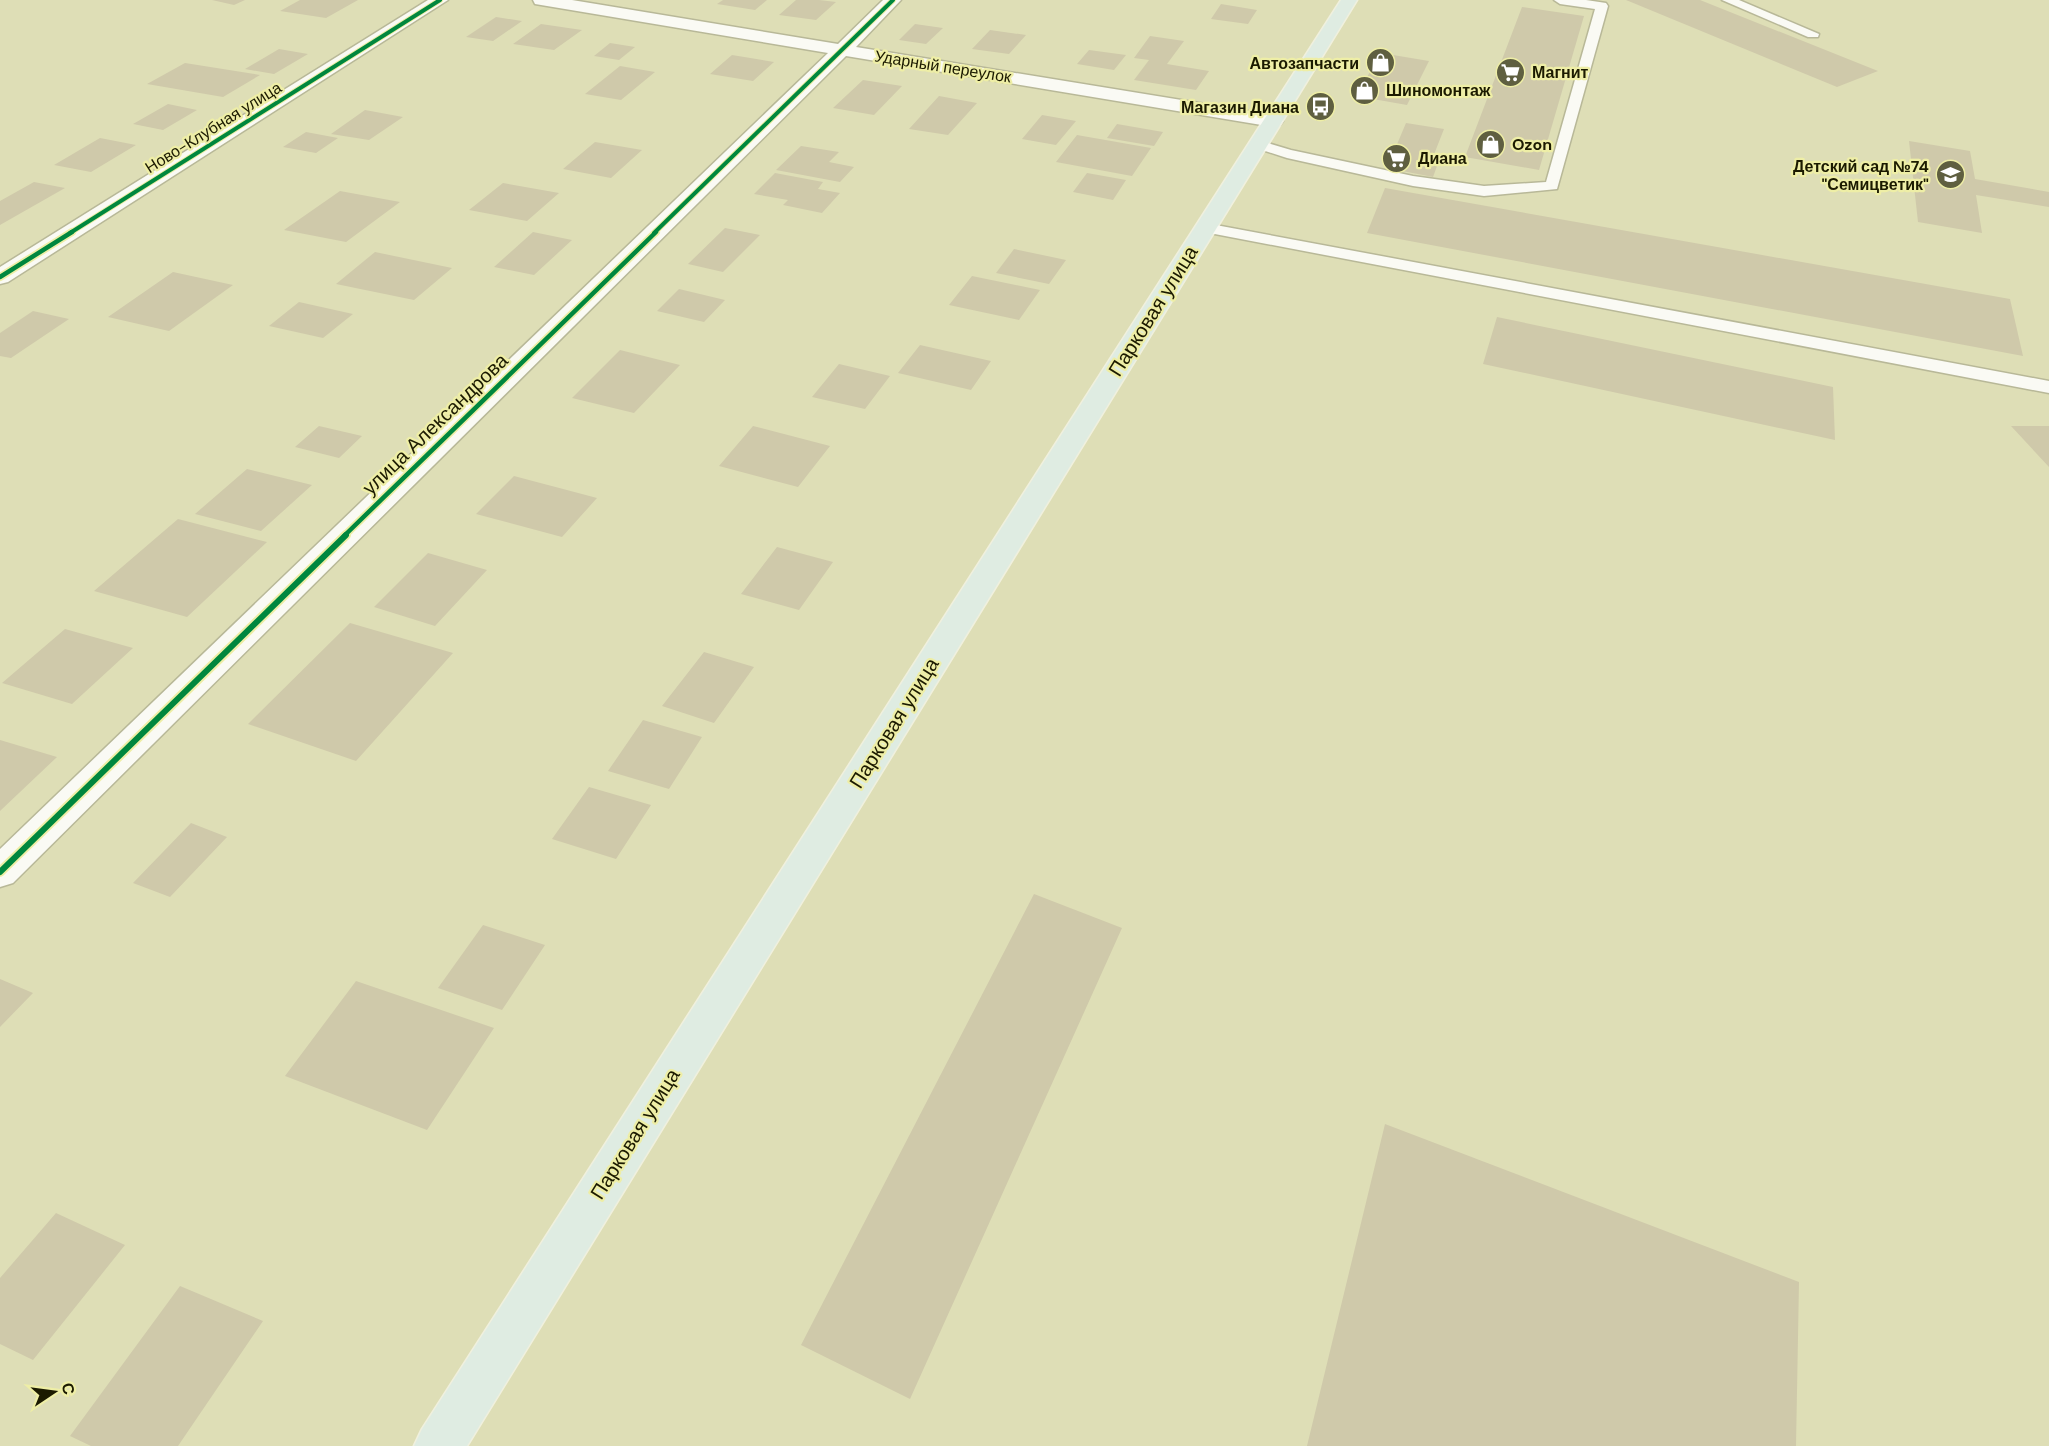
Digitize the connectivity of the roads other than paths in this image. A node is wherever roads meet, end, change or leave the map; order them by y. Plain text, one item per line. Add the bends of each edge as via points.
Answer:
1 (440, 0) edge
2 (541, 0) edge
3 (893, 0) edge
4 (1349, 0) edge
5 (1560, 0) edge
6 (1728, 0) edge
7 (1813, 34) dead end
8 (842, 50) junction
9 (1265, 133) junction
10 (1205, 228) junction
11 (0, 277) edge
12 (2049, 387) edge
13 (0, 872) edge
14 (440, 1446) edge

1 - 11 street, Ново-Клубная улица
2 - 8 street, Ударный переулок
3 - 8 street, улица Александрова
4 - 9 main road, Парковая улица
5 - 9 lane via 1602,6 1552,186 1484,191 1413,181 1287,154
6 - 7 lane
8 - 9 street, Ударный переулок
8 - 13 street, улица Александрова
9 - 10 main road, Парковая улица
10 - 12 lane
10 - 14 main road, Парковая улица

